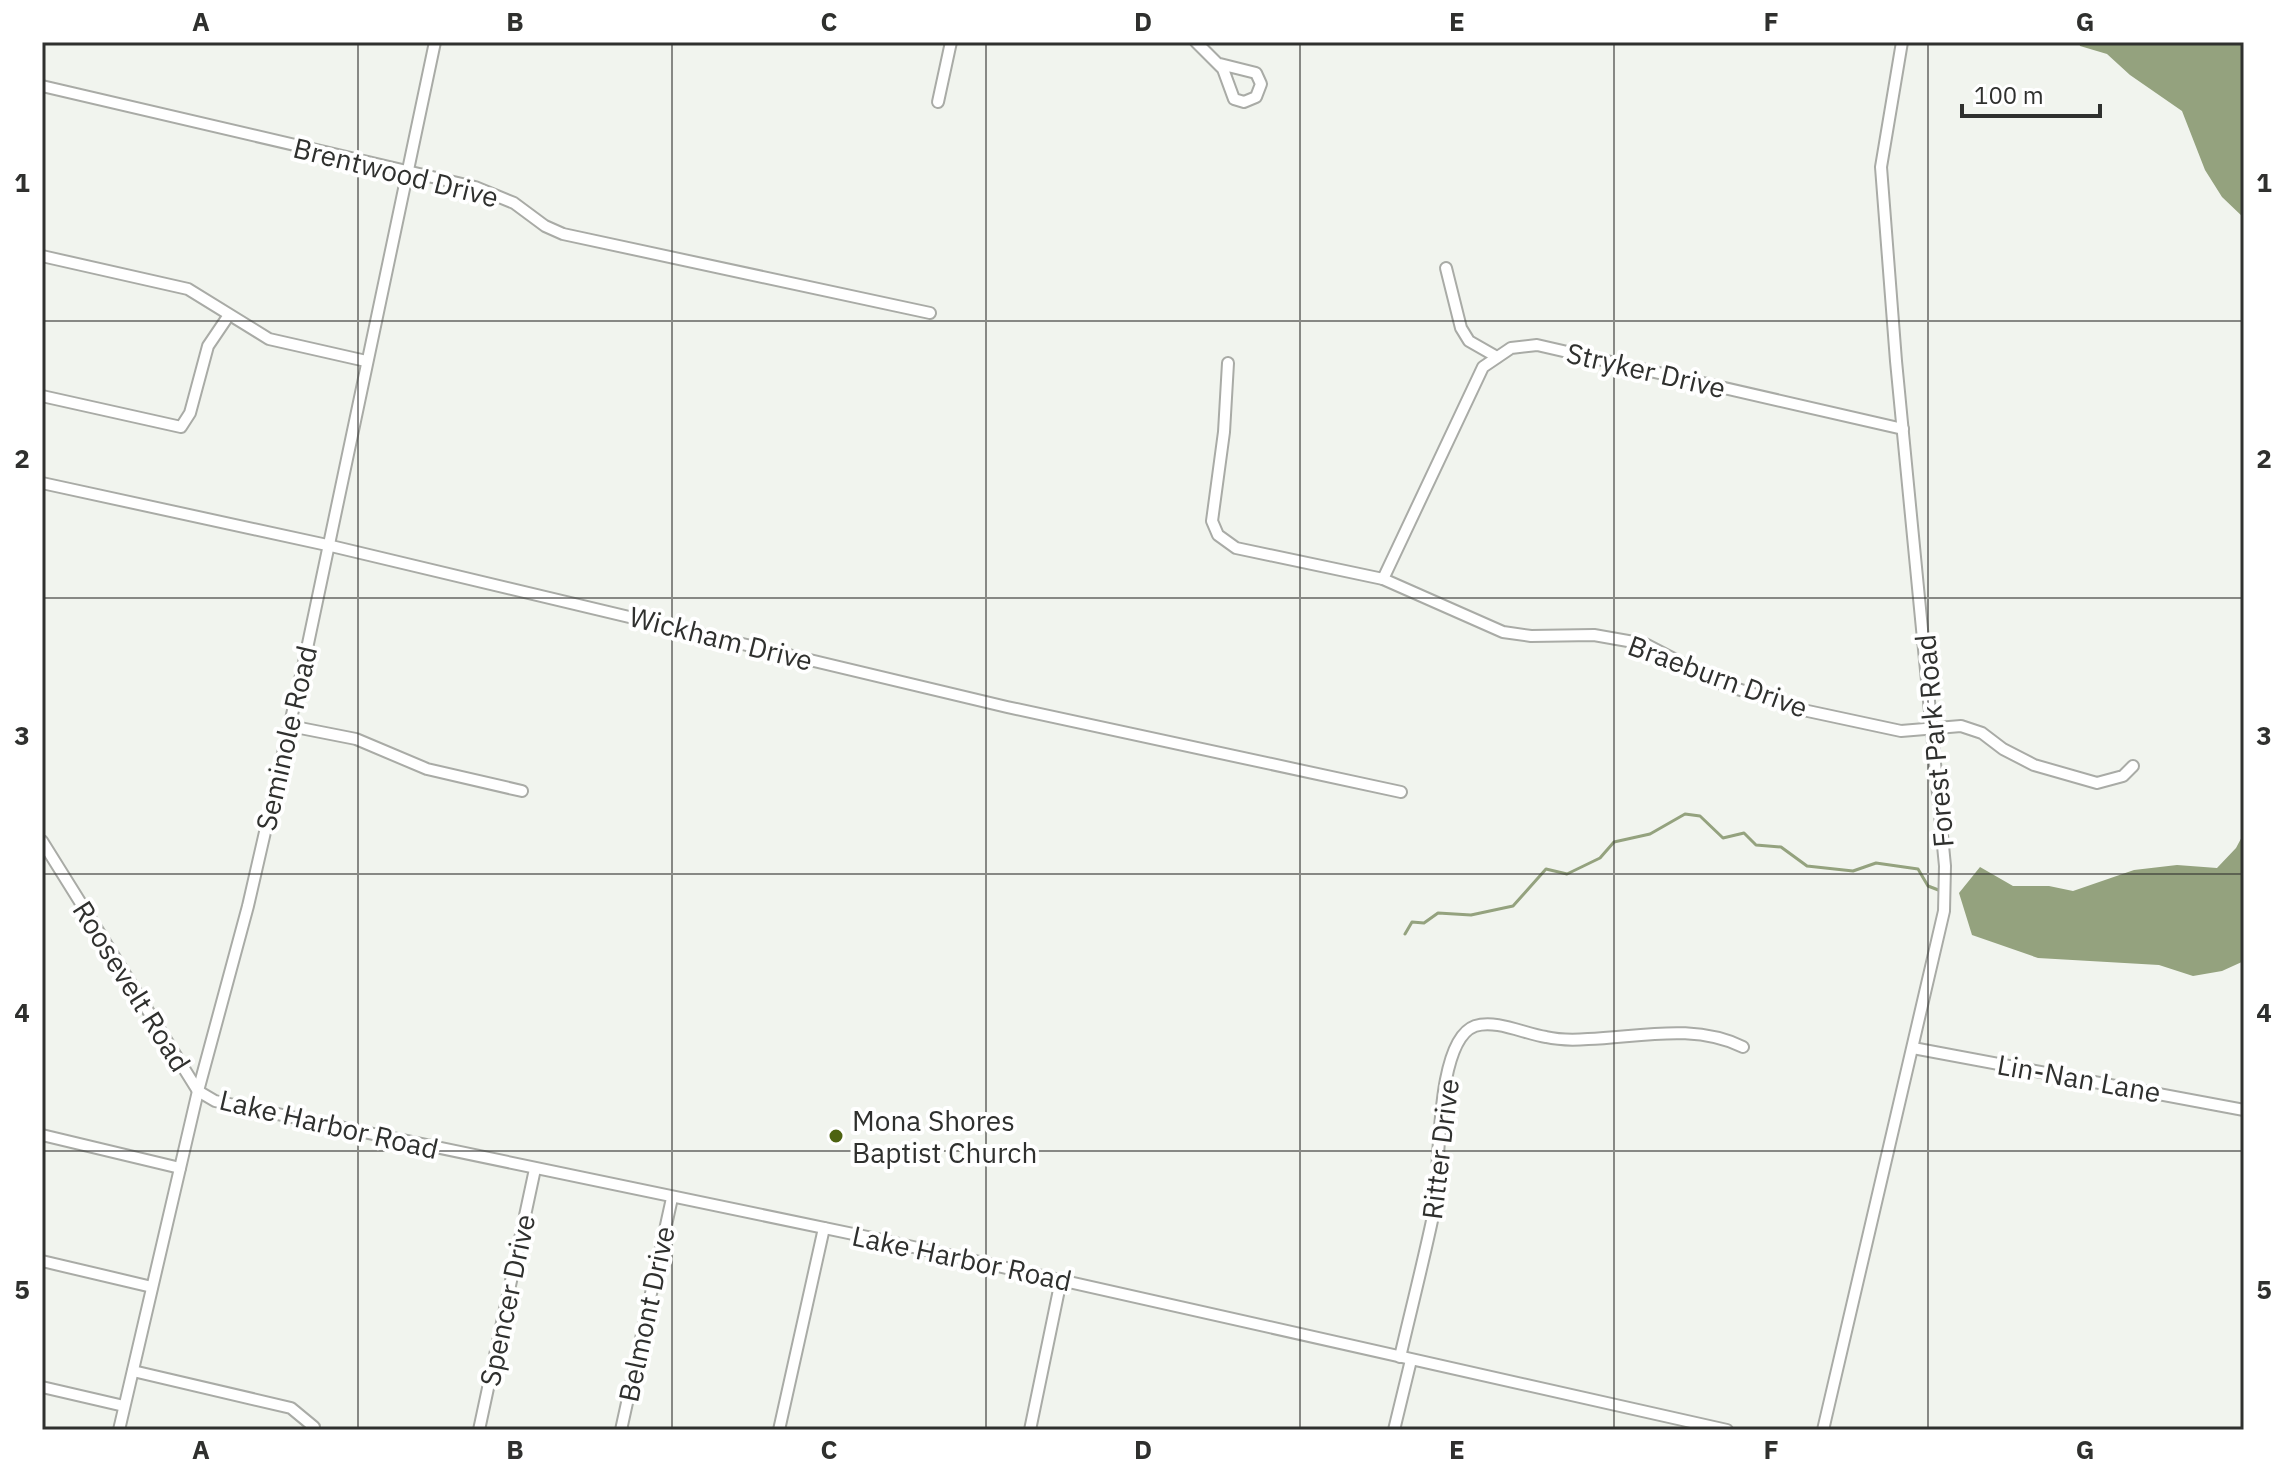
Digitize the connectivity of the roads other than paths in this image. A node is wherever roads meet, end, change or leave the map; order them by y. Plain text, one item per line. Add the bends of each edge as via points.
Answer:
1 (435, 42) edge
2 (951, 42) edge
3 (1196, 42) edge
4 (1902, 42) edge
5 (1220, 64) junction
6 (42, 86) edge
7 (938, 102) dead end
8 (407, 173) junction
9 (42, 256) edge
10 (1446, 268) dead end
11 (930, 313) dead end
12 (229, 315) junction
13 (1497, 357) junction
14 (366, 361) junction
15 (1228, 363) dead end
16 (42, 396) edge
17 (1903, 429) junction
18 (42, 483) edge
19 (327, 545) junction
20 (1383, 579) junction
21 (290, 726) junction
22 (1931, 728) junction
23 (2133, 766) dead end
24 (522, 791) dead end
25 (1401, 792) dead end
26 (42, 841) edge
27 (1743, 1047) dead end
28 (1913, 1048) junction
29 (198, 1091) junction
30 (2244, 1110) edge
31 (42, 1135) edge
32 (180, 1168) junction
33 (535, 1169) junction
34 (672, 1198) junction
35 (824, 1228) junction
36 (42, 1261) edge
37 (1061, 1280) junction
38 (152, 1287) junction
39 (1406, 1359) junction
40 (133, 1371) junction
41 (42, 1387) edge
42 (124, 1406) junction
43 (314, 1427) dead end
44 (119, 1430) edge
45 (479, 1430) edge
46 (621, 1430) edge
47 (779, 1430) edge
48 (1030, 1430) edge
49 (1394, 1430) edge
50 (1727, 1430) edge
51 (1823, 1430) edge

1 - 8 street, Seminole Road
2 - 7 street
3 - 5 street
4 - 17 street, Forest Park Road via 1881,167
5 - 5 street via 1256,73 1261,84 1256,97 1234,99
6 - 8 street, Brentwood Drive
8 - 11 street, Brentwood Drive via 475,187 514,203 563,234
8 - 14 street, Seminole Road
9 - 12 street via 188,289
10 - 13 street via 1461,328 1469,341
12 - 14 street via 269,339
12 - 16 street via 208,346 190,413 181,427
13 - 17 street, Stryker Drive via 1511,348 1537,345
13 - 20 street via 1483,367
14 - 19 street, Seminole Road
15 - 20 street, Braeburn Drive via 1213,497 1212,521 1218,535 1236,548
17 - 22 street, Forest Park Road
18 - 19 street, Wickham Drive
19 - 21 street, Seminole Road
19 - 25 street, Wickham Drive via 1007,707
20 - 22 street, Braeburn Drive via 1503,632 1594,635 1645,644 1722,684 1777,704 1901,731
21 - 24 street via 356,739 427,769
21 - 29 street, Seminole Road
22 - 23 street, Braeburn Drive via 1961,726 2034,765 2097,783 2123,776
22 - 28 street, Forest Park Road via 1944,911
26 - 29 street, Roosevelt Road
27 - 39 street, Ritter Drive via 1701,1033 1587,1039 1548,1038 1495,1025 1466,1030 1456,1046 1445,1091 1434,1213
28 - 30 street, Lin-Nan Lane
28 - 51 street, Forest Park Road
29 - 32 street, Seminole Road
29 - 33 street, Lake Harbor Road via 215,1101
31 - 32 street
32 - 38 street, Seminole Road
33 - 34 street, Lake Harbor Road
33 - 45 street, Spencer Drive
34 - 35 street, Lake Harbor Road
34 - 46 street, Belmont Drive
35 - 37 street, Lake Harbor Road
35 - 47 street
36 - 38 street
37 - 39 street, Lake Harbor Road
37 - 48 street
38 - 40 street, Seminole Road
39 - 49 street
39 - 50 street, Lake Harbor Road
40 - 42 street, Seminole Road
40 - 43 street via 291,1408
41 - 42 street
42 - 44 street, Seminole Road

